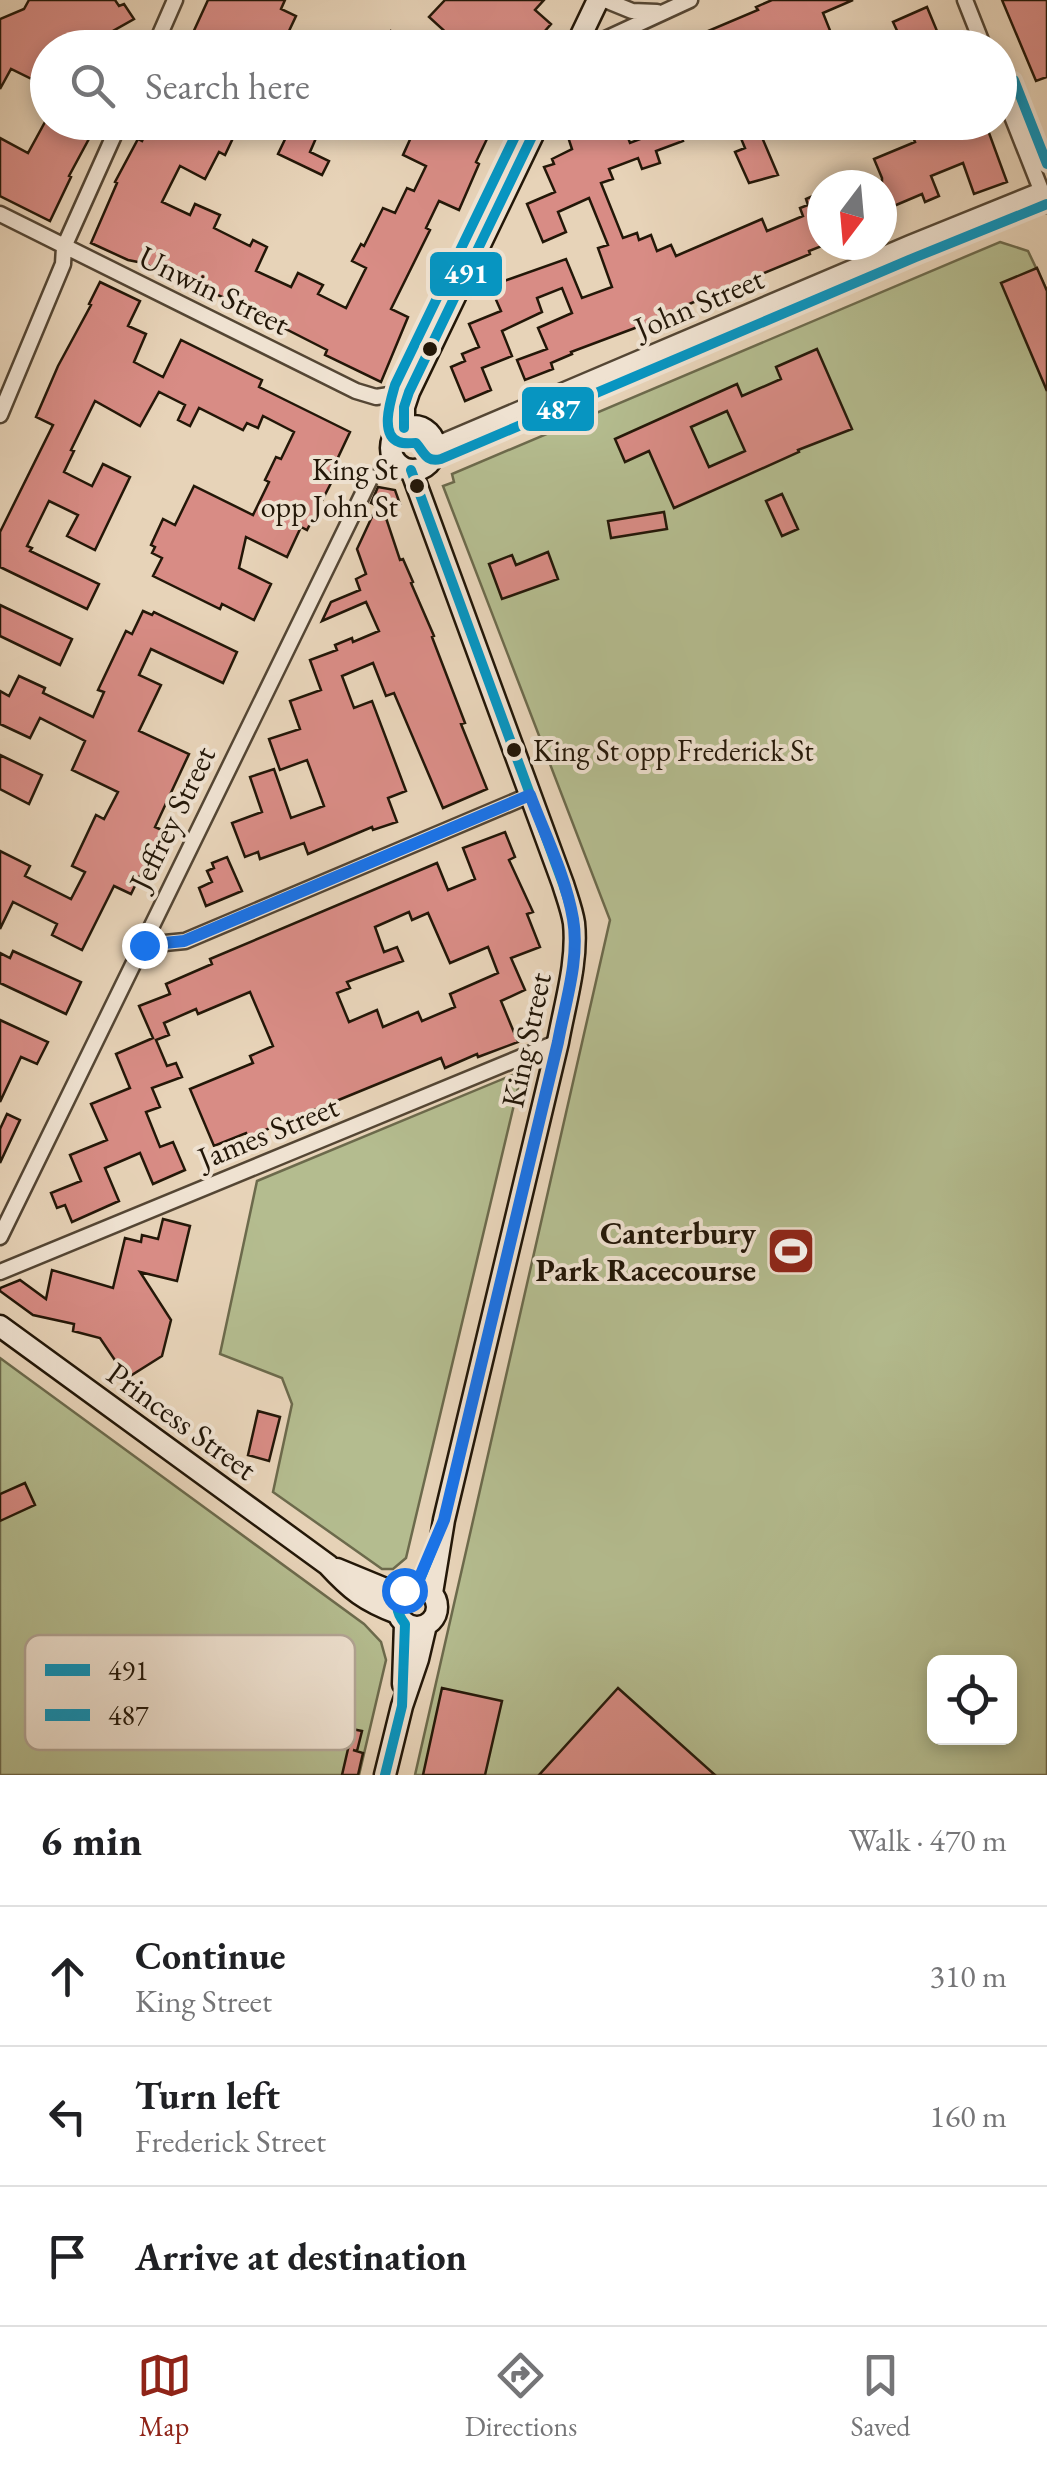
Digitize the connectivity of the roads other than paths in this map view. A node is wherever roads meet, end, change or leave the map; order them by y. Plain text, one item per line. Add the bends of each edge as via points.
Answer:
1 (175, 0) edge
2 (601, 0) edge
3 (690, 0) edge
4 (965, 0) edge
5 (663, 12) junction
6 (162, 30) edge
7 (585, 30) edge
8 (628, 30) edge
9 (977, 30) edge
10 (1017, 129) edge
11 (112, 140) edge
12 (530, 140) edge
13 (1044, 198) edge
14 (0, 214) edge
15 (64, 248) junction
16 (408, 392) junction
17 (0, 415) edge
18 (404, 428) junction
19 (435, 445) junction
20 (411, 470) junction
21 (370, 477) dead end
22 (530, 795) junction
23 (144, 945) junction
24 (558, 1042) junction
25 (0, 1237) edge
26 (0, 1272) edge
27 (0, 1326) edge
28 (413, 1606) junction
29 (386, 1775) edge

1 - 6 street
2 - 5 street
2 - 7 main road
3 - 5 street
4 - 9 street
5 - 8 street
10 - 13 street
11 - 15 street
12 - 16 main road
13 - 19 street, John Street via 910,243
14 - 15 street, Unwin Street
15 - 16 street, Unwin Street via 366,395
15 - 17 street
16 - 18 main road
18 - 19 main road via 424,430
18 - 20 main road via 392,452
19 - 20 main road via 429,464
20 - 22 main road, King Street
21 - 23 street, Jeffrey Street
22 - 23 street via 184,941
22 - 24 main road, King Street via 574,920
23 - 25 street, Jeffrey Street
24 - 26 street, James Street
24 - 28 main road, King Street via 444,1520
27 - 28 main road, Princess Street via 328,1565
28 - 29 main road, King Street via 418,1659

